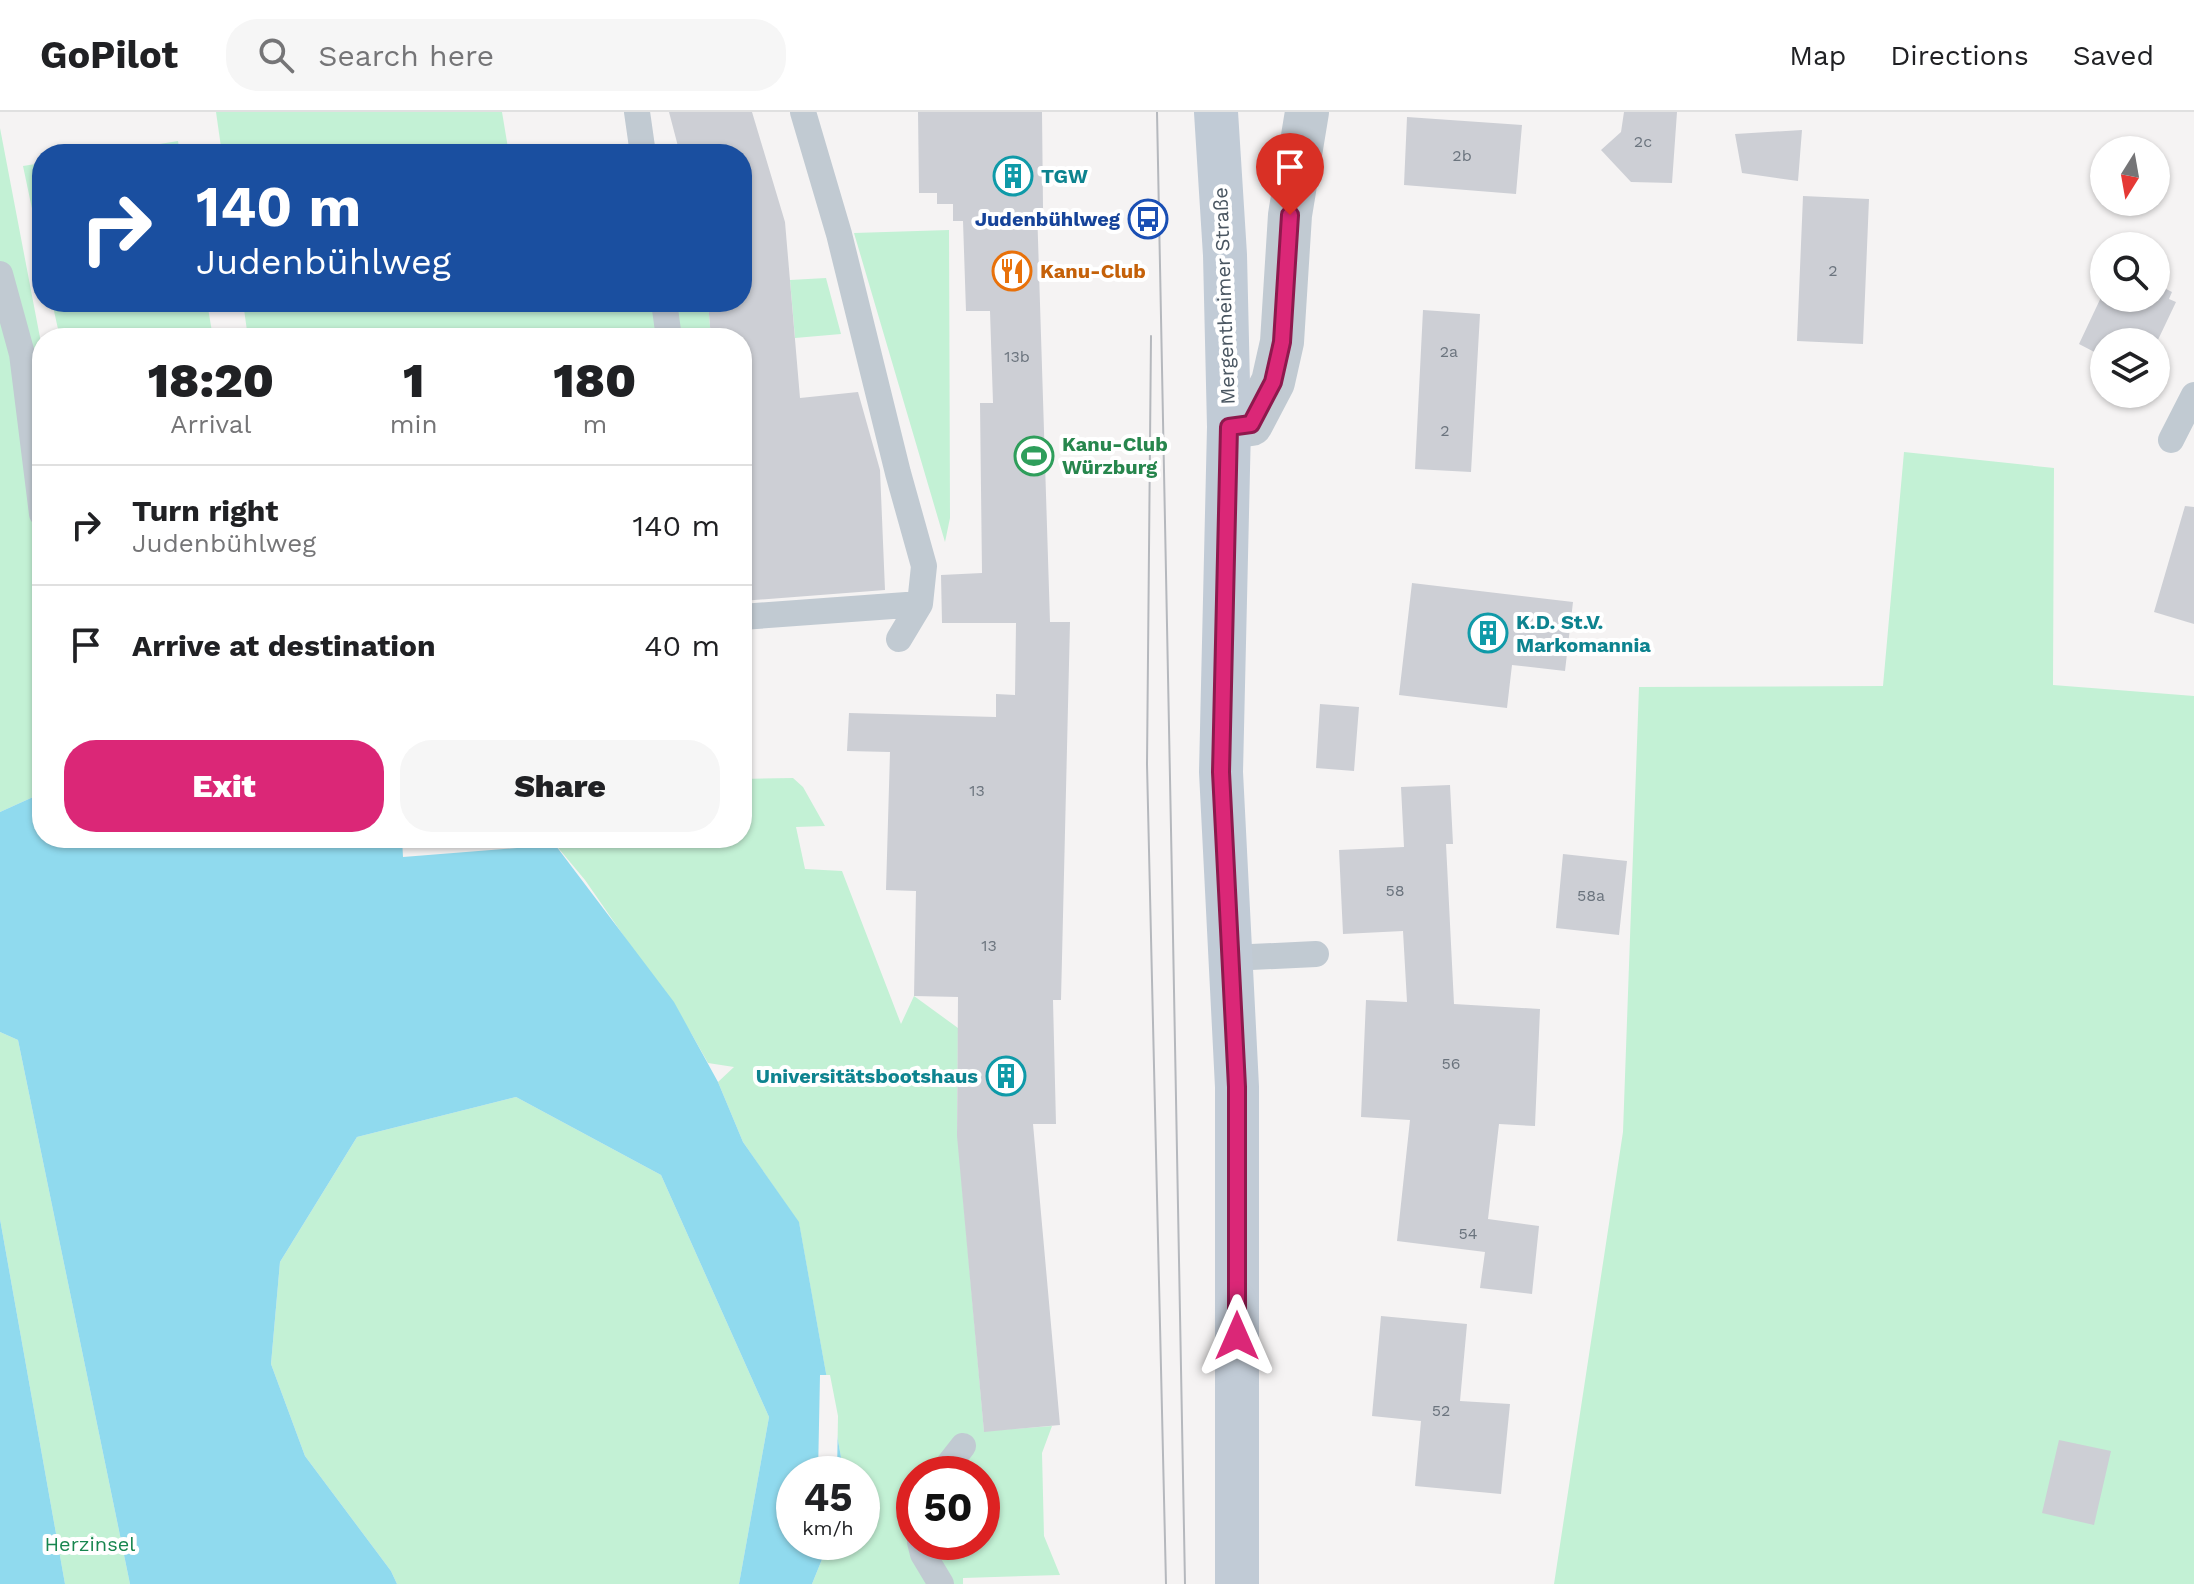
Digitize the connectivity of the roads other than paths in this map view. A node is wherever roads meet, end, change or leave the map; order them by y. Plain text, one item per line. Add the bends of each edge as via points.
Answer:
1 (637, 112) edge
2 (803, 112) edge
3 (1216, 112) edge
4 (1307, 112) edge
5 (642, 144) edge
6 (0, 274) edge
7 (2194, 395) edge
8 (1229, 427) junction
9 (32, 434) edge
10 (2171, 440) dead end
11 (920, 604) junction
12 (752, 616) edge
13 (899, 639) dead end
14 (1316, 954) dead end
15 (1230, 958) junction
16 (963, 1446) dead end
17 (955, 1456) edge
18 (927, 1560) edge
19 (941, 1584) edge
20 (1237, 1584) edge

1 - 5 lane
2 - 11 lane via 924,566
3 - 8 main road, Mergentheimer Straße
4 - 8 street via 1273,382 1251,424
6 - 9 lane via 22,354
7 - 10 lane
8 - 15 main road, Mergentheimer Straße via 1221,772
11 - 12 lane
11 - 13 lane
14 - 15 lane
15 - 20 main road, Mergentheimer Straße via 1237,1087
16 - 17 lane
18 - 19 lane

